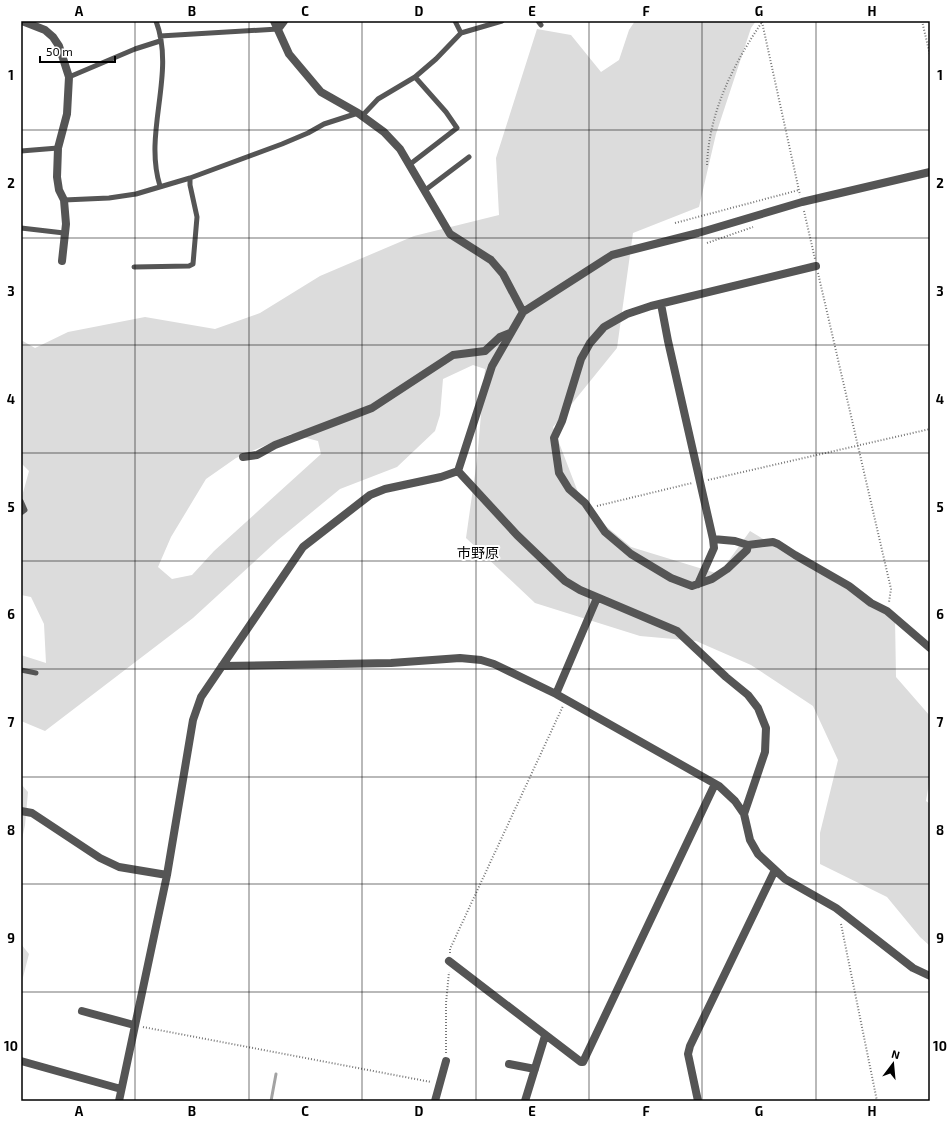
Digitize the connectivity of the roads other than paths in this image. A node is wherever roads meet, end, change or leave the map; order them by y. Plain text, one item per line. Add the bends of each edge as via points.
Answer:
1 (22, 21) edge
2 (156, 21) edge
3 (274, 21) edge
4 (284, 21) edge
5 (455, 21) edge
6 (502, 21) edge
7 (278, 29) junction
8 (461, 33) junction
9 (160, 38) junction
10 (68, 77) junction
11 (415, 77) junction
12 (360, 115) junction
13 (58, 148) junction
14 (21, 151) edge
15 (469, 157) dead end
16 (410, 165) junction
17 (930, 172) edge
18 (190, 178) junction
19 (160, 186) junction
20 (424, 191) junction
21 (64, 200) junction
22 (21, 228) edge
23 (64, 233) junction
24 (62, 262) dead end
25 (816, 266) road end
26 (134, 267) dead end
27 (661, 304) junction
28 (523, 312) junction
29 (510, 333) junction
30 (243, 457) dead end
31 (458, 471) junction
32 (21, 501) edge
33 (21, 513) edge
34 (713, 539) junction
35 (748, 545) junction
36 (698, 584) junction
37 (597, 598) junction
38 (930, 648) edge
39 (222, 666) junction
40 (21, 670) edge
41 (36, 673) dead end
42 (556, 694) junction
43 (715, 784) junction
44 (21, 812) edge
45 (744, 814) junction
46 (775, 870) junction
47 (167, 875) junction
48 (449, 961) road end
49 (930, 976) edge
50 (82, 1011) dead end
51 (134, 1025) junction
52 (545, 1036) junction
53 (21, 1061) edge
54 (446, 1061) road end
55 (509, 1064) dead end
56 (535, 1069) junction
57 (121, 1089) junction
58 (119, 1101) edge
59 (435, 1101) edge
60 (525, 1101) edge
61 (698, 1101) edge

1 - 10 street via 45,30 53,37 59,46
2 - 9 lane
3 - 7 street
4 - 7 street
5 - 8 lane
6 - 8 lane
7 - 9 lane
7 - 12 street via 289,54 320,92
8 - 11 lane
9 - 10 lane
9 - 19 lane via 161,80 153,149 154,170
10 - 13 street via 67,114
11 - 12 lane via 378,99
11 - 16 lane via 457,128
12 - 16 street via 384,132 400,149
12 - 18 lane via 324,124 282,144
13 - 14 lane
13 - 21 street via 57,178
15 - 20 lane
16 - 20 street
17 - 28 street via 802,202 698,234 612,255
18 - 19 lane
18 - 26 lane via 197,217 193,264
19 - 21 lane via 136,194 109,198
20 - 28 street via 450,234 491,260 503,274
21 - 23 street
22 - 23 lane
23 - 24 street
25 - 27 street
27 - 34 street
27 - 36 street via 627,314 604,326 590,343 581,359 562,422 554,438 554,448 559,473 569,489 585,503 606,532 631,554 670,578 692,586
28 - 29 street
29 - 30 street via 500,337 485,351 452,355 372,408 257,455
29 - 31 street via 492,366
31 - 37 street via 517,535 565,581
31 - 39 street via 442,477 384,489 370,496 323,530 303,547
32 - 33 lane via 25,510
34 - 35 street
34 - 36 street via 714,548
35 - 36 street via 747,550 727,569
35 - 38 street via 773,542 778,544 887,611
37 - 42 street
37 - 45 street via 677,631 748,695 758,708 766,728 765,752
39 - 42 street via 391,663 460,658 494,664
39 - 47 street via 201,697 193,720
40 - 41 lane
42 - 43 street
43 - 45 street via 735,801
43 - 52 street via 586,1059 581,1062
44 - 47 street via 32,813 100,858 119,867
45 - 46 street via 758,854
46 - 49 street via 785,879 839,911 913,968
46 - 61 street via 690,1046 688,1054
47 - 51 street
48 - 52 street
50 - 51 street
51 - 57 street
52 - 56 street
53 - 57 street
54 - 59 street
55 - 56 street
56 - 60 street
57 - 58 street

